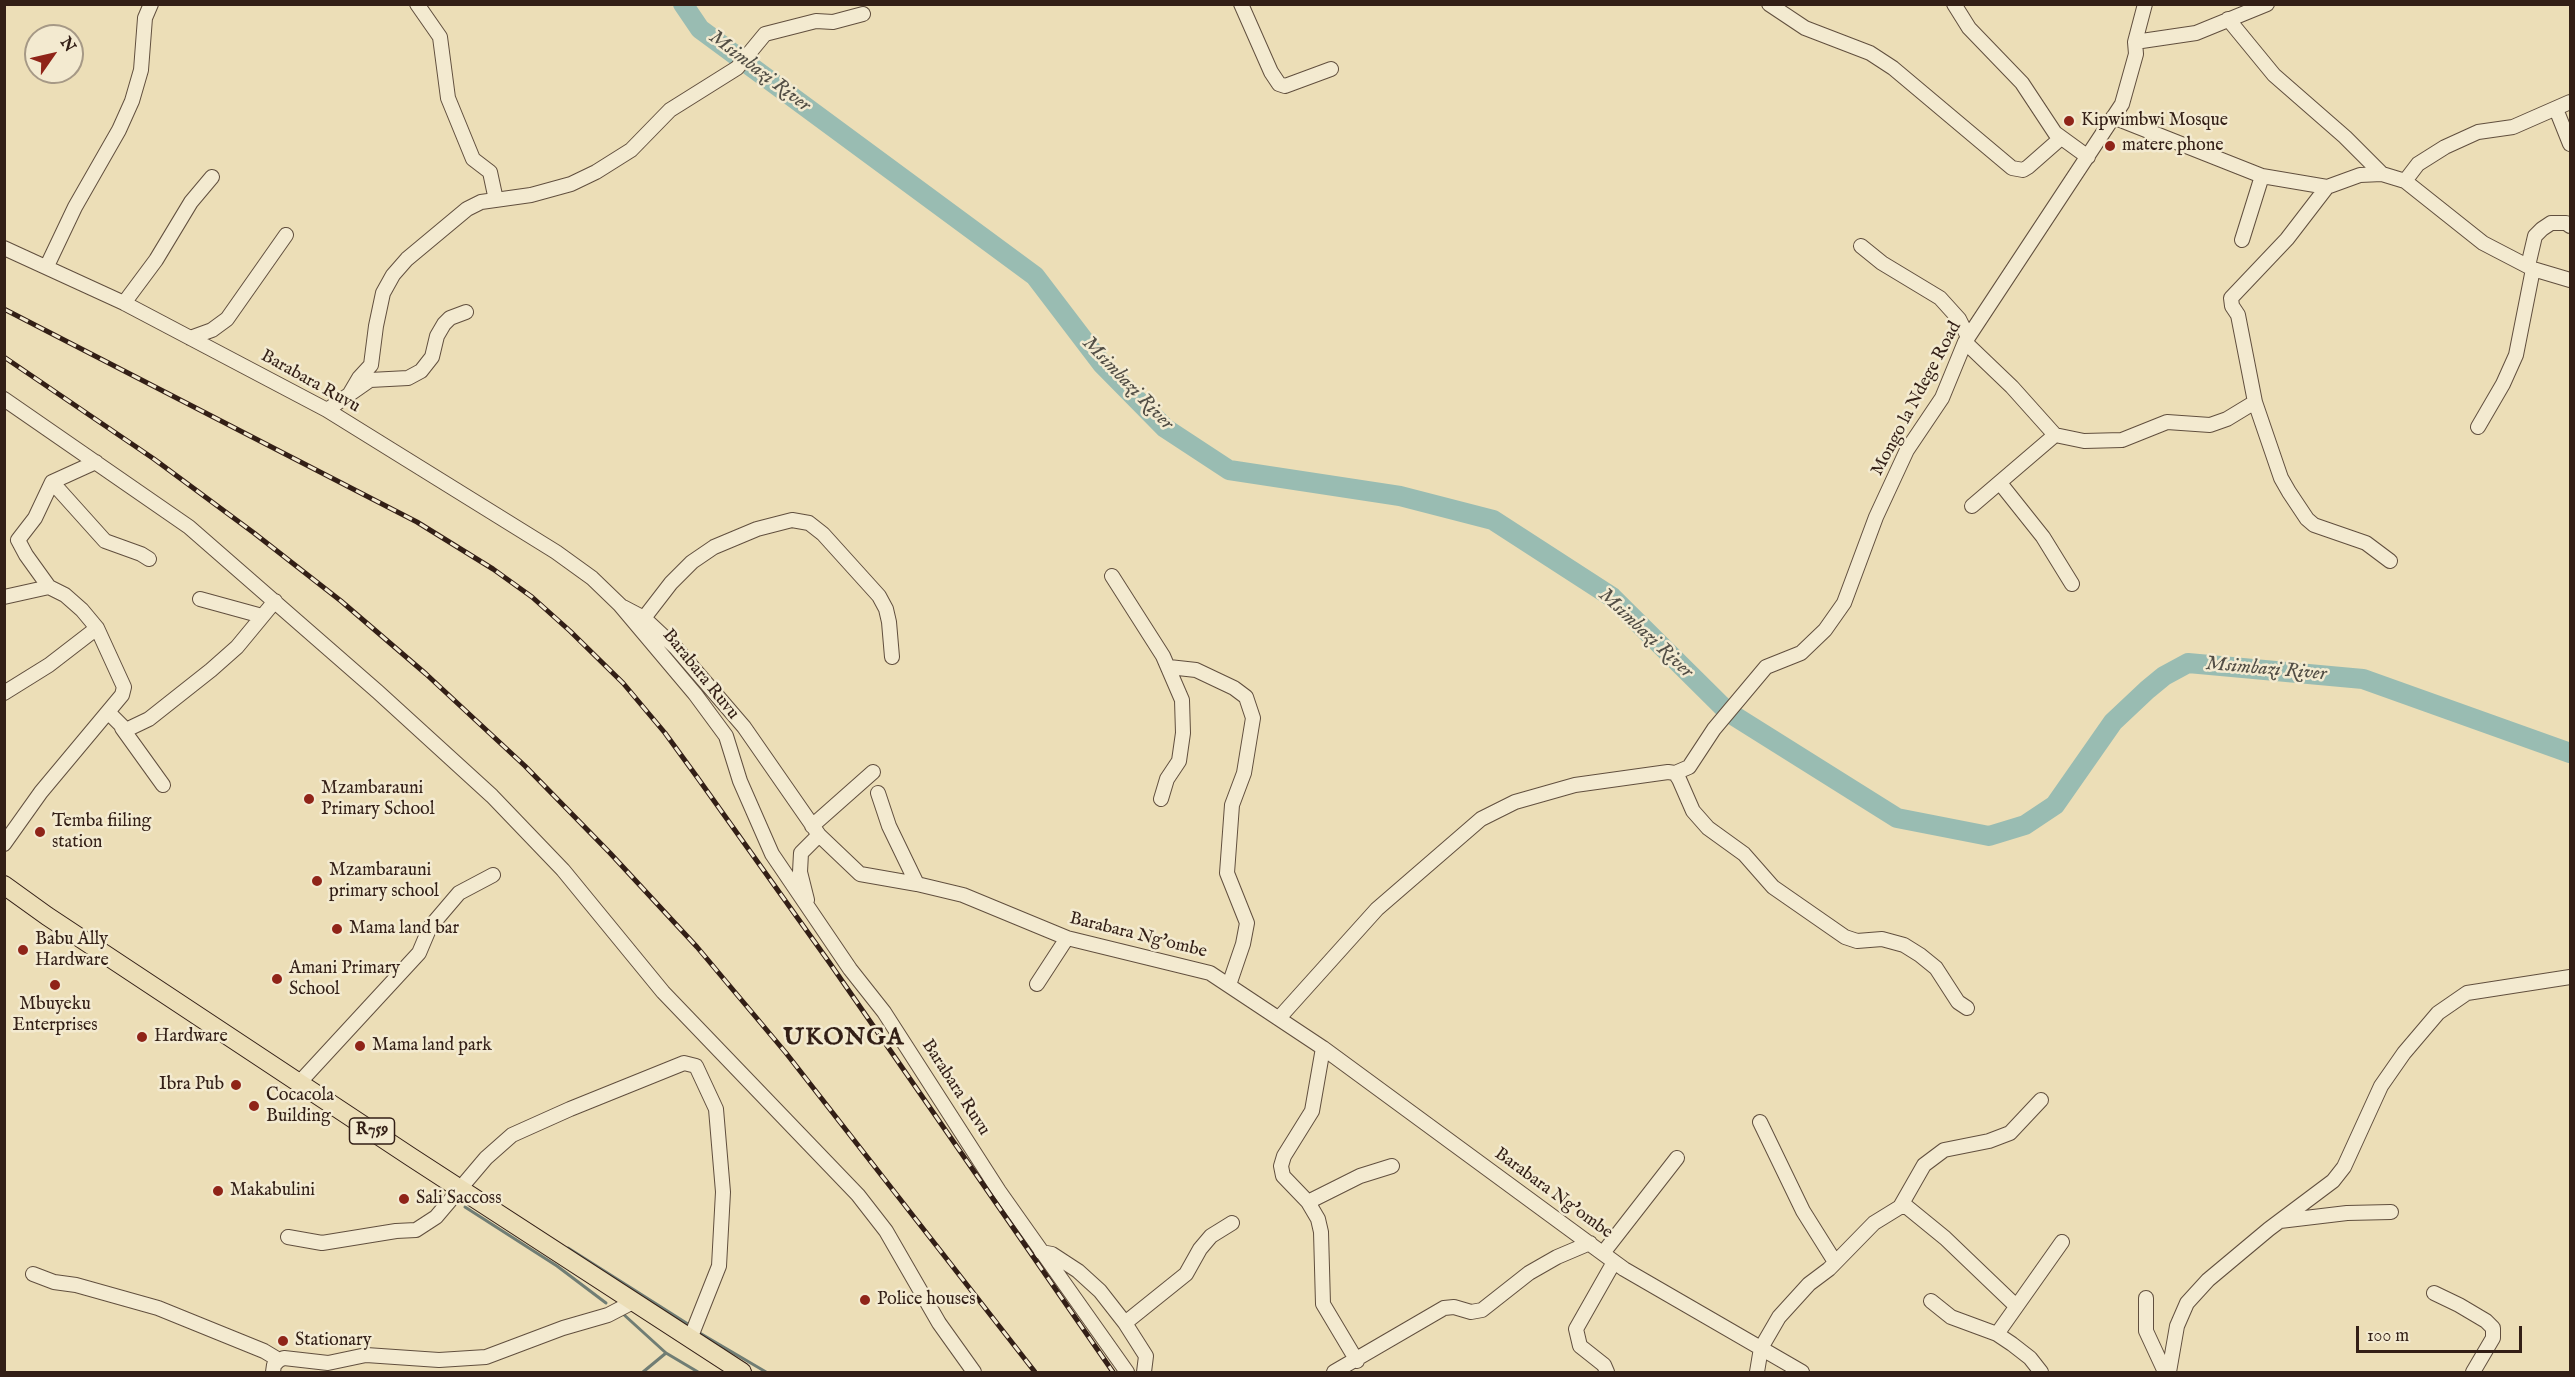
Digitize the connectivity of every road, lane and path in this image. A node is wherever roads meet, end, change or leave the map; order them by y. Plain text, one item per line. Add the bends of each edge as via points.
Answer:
1 (151, 4) edge
2 (417, 4) edge
3 (1241, 4) edge
4 (1769, 4) edge
5 (1954, 4) edge
6 (2145, 4) edge
7 (2267, 4) edge
8 (863, 14) dead end
9 (2228, 19) junction
10 (2135, 42) junction
11 (1331, 69) dead end
12 (2571, 102) edge
13 (2556, 109) junction
14 (2113, 117) junction
15 (2061, 138) junction
16 (2571, 144) edge
17 (2088, 157) junction
18 (2382, 174) junction
19 (2262, 176) junction
20 (212, 177) dead end
21 (2405, 181) junction
22 (2327, 187) junction
23 (496, 200) junction
24 (2571, 226) edge
25 (286, 235) dead end
26 (2242, 240) dead end
27 (1861, 246) dead end
28 (4, 248) edge
29 (47, 266) junction
30 (2530, 267) junction
31 (2571, 280) edge
32 (124, 303) junction
33 (466, 312) dead end
34 (190, 338) junction
35 (1967, 340) junction
36 (349, 395) junction
37 (4, 399) edge
38 (2255, 402) junction
39 (327, 410) junction
40 (2478, 427) dead end
41 (2055, 435) junction
42 (96, 462) junction
43 (52, 482) junction
44 (2000, 483) junction
45 (1972, 506) dead end
46 (4, 535) edge
47 (18, 540) junction
48 (150, 559) dead end
49 (2390, 561) dead end
50 (1112, 576) dead end
51 (2072, 584) dead end
52 (49, 587) junction
53 (4, 597) edge
54 (200, 599) dead end
55 (275, 601) junction
56 (620, 605) junction
57 (262, 616) junction
58 (644, 618) junction
59 (97, 628) junction
60 (892, 657) dead end
61 (1168, 667) junction
62 (4, 693) edge
63 (109, 713) junction
64 (122, 728) junction
65 (873, 772) dead end
66 (1675, 773) junction
67 (163, 785) dead end
68 (878, 793) dead end
69 (1161, 798) dead end
70 (815, 830) junction
71 (4, 844) edge
72 (493, 875) dead end
73 (917, 884) junction
74 (4, 885) edge
75 (809, 908) junction
76 (1067, 938) junction
77 (2571, 977) edge
78 (1037, 984) dead end
79 (1229, 985) junction
80 (1967, 1008) dead end
81 (1279, 1018) junction
82 (1323, 1048) junction
83 (299, 1083) junction
84 (2041, 1100) dead end
85 (1760, 1122) dead end
86 (1677, 1158) dead end
87 (1392, 1166) dead end
88 (460, 1188) junction
89 (1308, 1202) junction
90 (1900, 1207) junction
91 (2391, 1212) dead end
92 (2279, 1221) junction
93 (1232, 1223) dead end
94 (288, 1237) dead end
95 (2062, 1242) dead end
96 (1590, 1244) junction
97 (1041, 1252) junction
98 (1603, 1253) junction
99 (1614, 1262) junction
100 (1836, 1262) junction
101 (33, 1274) dead end
102 (2434, 1293) dead end
103 (2146, 1298) dead end
104 (1932, 1301) dead end
105 (633, 1302) junction
106 (2016, 1306) junction
107 (1125, 1323) junction
108 (1997, 1334) junction
109 (690, 1339) junction
110 (1761, 1348) junction
111 (1357, 1361) junction
112 (276, 1366) edge
113 (467, 1366) edge
114 (742, 1372) edge
115 (974, 1372) edge
116 (1127, 1372) edge
117 (1144, 1372) edge
118 (1334, 1372) edge
119 (1607, 1372) edge
120 (1757, 1372) edge
121 (1802, 1372) edge
122 (2041, 1372) edge
123 (2167, 1372) edge
124 (2473, 1372) edge

1 - 29 street via 145,18 141,70 132,101
2 - 23 street via 440,37 448,98 473,159 490,172
3 - 11 street via 1279,84 1285,86
4 - 15 street via 1804,28 1870,53 2012,168 2028,167
5 - 15 street via 1969,28 2022,82
6 - 10 street, Mongo la Ndege Road
7 - 9 street
8 - 23 street via 765,34 737,68 670,110 631,150 596,172 571,184
9 - 10 street via 2196,33
9 - 18 street via 2274,75
10 - 14 street, Mongo la Ndege Road via 2136,54 2125,96
12 - 13 street
13 - 16 street
13 - 21 street via 2513,127 2478,132 2445,147 2418,164
14 - 17 street, Mongo la Ndege Road
14 - 19 street
15 - 17 street
17 - 35 street, Mongo la Ndege Road
18 - 21 street
18 - 22 street via 2360,175
19 - 22 street
19 - 26 street
20 - 32 street
21 - 30 street via 2483,243
22 - 38 street via 2287,239 2231,298
23 - 36 street via 466,209 393,275 383,293 371,365
24 - 30 street via 2551,223 2535,236
25 - 34 street via 227,319
27 - 35 street via 1940,298 1959,319
28 - 29 street, Barabara Ruvu
29 - 32 street, Barabara Ruvu
30 - 31 street
30 - 40 street via 2516,355
32 - 34 street, Barabara Ruvu
33 - 36 street via 444,324 432,357 421,371 408,378 370,380
34 - 39 street, Barabara Ruvu
35 - 41 street
35 - 66 street, Mongo la Ndege Road via 1942,398 1902,459 1844,603 1825,630 1801,653 1766,667 1714,729 1689,767
36 - 39 street
37 - 42 street
38 - 41 street via 2210,425 2167,422 2122,440 2084,441
38 - 49 street via 2281,478 2307,519 2321,528 2366,543
39 - 56 street, Barabara Ruvu via 556,552
41 - 44 street
42 - 43 street
42 - 55 street via 189,527
43 - 47 street via 35,518
43 - 48 street via 105,541
44 - 45 street
44 - 51 street via 2043,537
46 - 47 street
47 - 52 street
50 - 61 street
52 - 53 street
52 - 59 street via 65,595
54 - 57 street
55 - 57 street
55 - 115 street via 492,796 563,870 663,992 843,1178 886,1231 939,1323
56 - 58 street, Barabara Ng'ombe
56 - 75 street, Barabara Ruvu via 696,694 726,736 772,855
57 - 64 street via 237,647 180,696 149,719
58 - 60 street via 671,583 714,547 792,520 809,523 823,534 879,596 886,609
58 - 70 street, Barabara Ng'ombe via 663,633 744,727
59 - 62 street
59 - 63 street via 124,687
61 - 69 street via 1182,700 1183,734 1179,761
61 - 79 street via 1196,670 1234,688 1246,697 1253,718 1244,773 1232,805 1227,873 1247,923
63 - 64 street
63 - 71 street via 41,792
64 - 67 street
65 - 70 street
66 - 80 street via 1693,811 1708,828 1744,854 1773,887 1845,937 1904,945 1936,968 1958,1002
66 - 81 street via 1657,772 1575,785 1515,802 1481,819 1377,909
68 - 73 street
70 - 73 street, Barabara Ng'ombe via 860,874
70 - 75 street via 801,853 800,872
72 - 83 street via 459,893 430,927 419,953
73 - 76 street, Barabara Ng'ombe via 963,896
74 - 83 main road, R759
75 - 97 street, Barabara Ruvu via 884,1012
76 - 78 street
76 - 79 street, Barabara Ng'ombe via 1210,973
77 - 92 street via 2467,993 2439,1013 2380,1086 2344,1167 2333,1181
79 - 81 street, Barabara Ng'ombe
81 - 82 street, Barabara Ng'ombe
82 - 89 street via 1312,1111 1281,1166 1284,1176
82 - 96 street, Barabara Ng'ombe
83 - 88 main road, R759
84 - 90 street via 2010,1133 1944,1150 1924,1166
85 - 100 street via 1803,1211
86 - 98 street
87 - 89 street via 1360,1176
88 - 94 street via 436,1217 416,1230 322,1243
88 - 105 main road, R759
88 - 109 street via 512,1135 684,1062 696,1066 716,1109 723,1196 719,1266
89 - 111 street via 1321,1232 1323,1304
90 - 100 street via 1874,1223
90 - 106 street via 1907,1207 1946,1238
91 - 92 street
92 - 123 street via 2208,1280 2187,1303 2177,1326
93 - 107 street via 1211,1236 1186,1274
95 - 106 street
96 - 98 street, Barabara Ng'ombe
96 - 111 street via 1529,1273 1482,1310 1444,1308
97 - 107 street via 1052,1254 1078,1271
97 - 116 street, Barabara Ruvu
98 - 99 street, Barabara Ng'ombe
99 - 110 street, Barabara Ng'ombe
99 - 119 street via 1576,1329 1580,1346
100 - 110 street via 1779,1317
101 - 112 street via 158,1308 264,1351
102 - 124 street via 2493,1328 2493,1338
103 - 123 street via 2146,1331
104 - 108 street via 1951,1317
105 - 109 main road, R759
105 - 113 street via 608,1315 563,1328
106 - 108 street
107 - 117 street via 1146,1356
108 - 122 street via 2030,1358
109 - 114 main road, R759
110 - 120 street
110 - 121 street, Barabara Ng'ombe
111 - 118 street
112 - 113 street via 328,1363 366,1355

